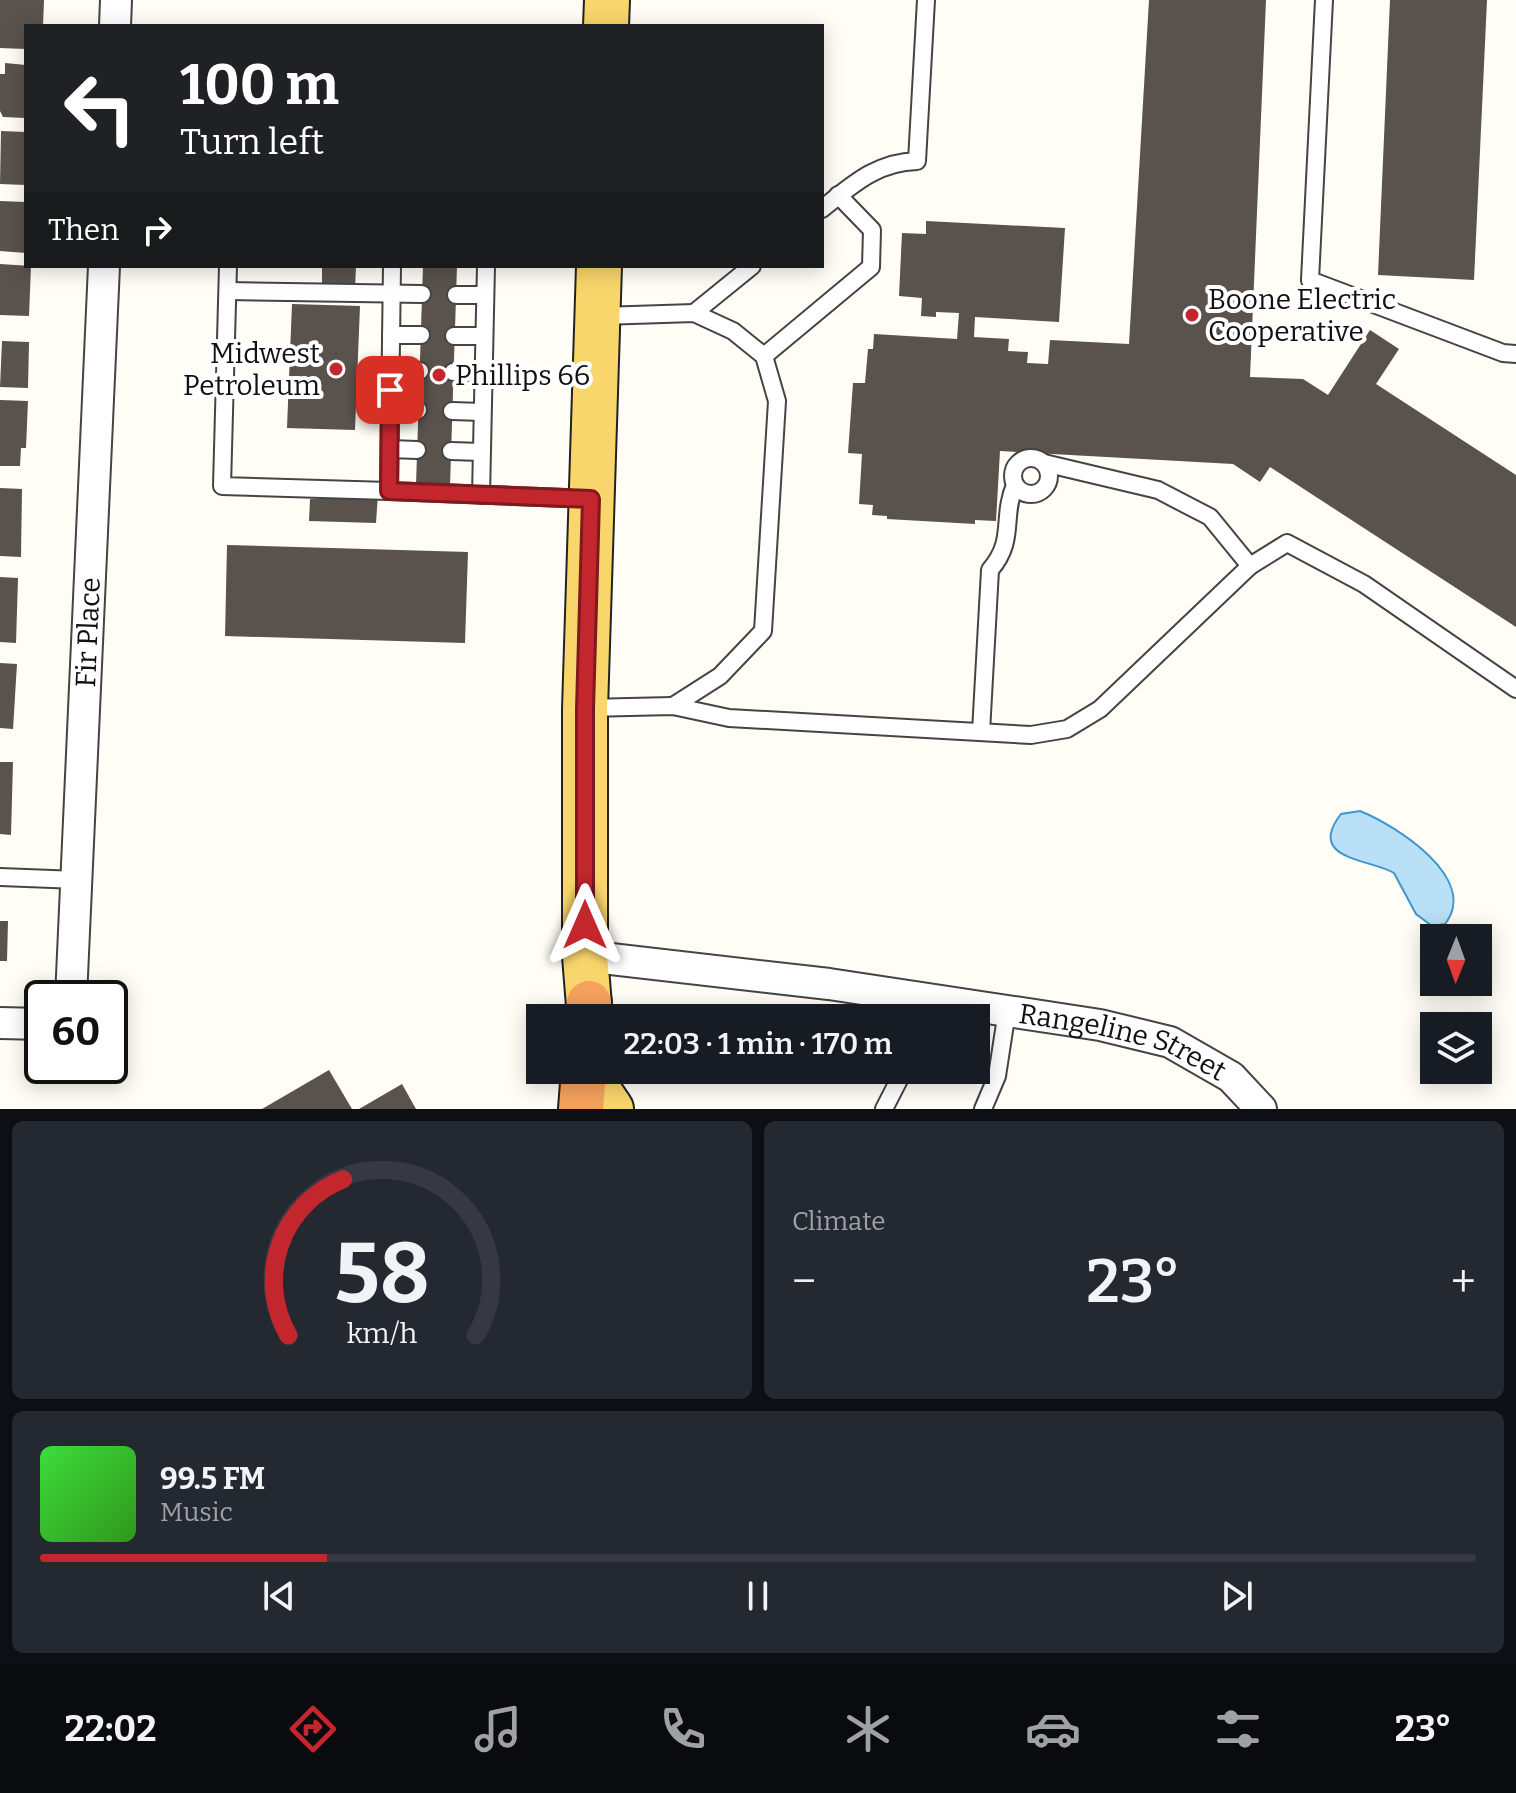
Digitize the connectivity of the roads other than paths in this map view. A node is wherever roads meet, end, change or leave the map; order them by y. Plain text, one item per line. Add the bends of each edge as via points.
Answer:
1 (116, 0) edge
2 (607, 0) edge
3 (926, 0) edge
4 (1324, 0) edge
5 (115, 24) edge
6 (606, 24) edge
7 (838, 195) junction
8 (824, 207) edge
9 (104, 268) edge
10 (228, 268) edge
11 (392, 268) edge
12 (486, 268) edge
13 (599, 268) edge
14 (750, 268) edge
15 (228, 291) junction
16 (391, 294) junction
17 (422, 294) dead end
18 (456, 295) dead end
19 (484, 295) junction
20 (694, 313) junction
21 (597, 316) junction
22 (391, 335) junction
23 (421, 335) dead end
24 (454, 336) dead end
25 (484, 336) junction
26 (764, 356) junction
27 (1512, 356) edge
28 (390, 370) junction
29 (420, 371) dead end
30 (453, 372) dead end
31 (483, 373) junction
32 (390, 410) junction
33 (418, 410) dead end
34 (452, 411) dead end
35 (482, 412) junction
36 (390, 449) junction
37 (417, 450) dead end
38 (451, 451) dead end
39 (481, 452) junction
40 (1044, 463) junction
41 (1015, 485) junction
42 (389, 491) junction
43 (481, 495) junction
44 (591, 499) junction
45 (1250, 566) junction
46 (1516, 689) edge
47 (673, 706) junction
48 (585, 709) junction
49 (981, 732) junction
50 (0, 877) edge
51 (78, 880) junction
52 (585, 956) junction
53 (72, 980) edge
54 (588, 1004) edge
55 (891, 1004) edge
56 (990, 1010) edge
57 (1007, 1011) junction
58 (0, 1023) edge
59 (24, 1024) edge
60 (897, 1084) edge
61 (884, 1109) edge
62 (983, 1109) edge
63 (1261, 1109) edge

1 - 5 street
2 - 6 main road
3 - 7 lane via 917,161 893,162
4 - 27 lane via 1310,280
7 - 8 lane
7 - 26 lane via 872,230 871,267
9 - 51 street, Fir Place
10 - 15 lane
11 - 16 lane
12 - 19 lane
13 - 21 main road
14 - 20 lane
15 - 16 lane
15 - 42 lane via 222,486
16 - 17 lane
16 - 22 lane
18 - 19 lane
19 - 25 lane
20 - 21 lane
20 - 26 lane via 733,331
21 - 44 main road
22 - 23 lane
22 - 28 lane
24 - 25 lane
25 - 31 lane
26 - 47 lane via 777,401 763,631 720,676
28 - 29 lane
28 - 32 lane
30 - 31 lane
31 - 35 lane
32 - 33 lane
32 - 36 lane
34 - 35 lane
35 - 39 lane
36 - 37 lane
36 - 42 lane
38 - 39 lane
39 - 43 lane
40 - 41 lane via 1022,460 1013,474
40 - 41 lane via 1049,474 1041,491 1024,492
40 - 45 lane via 1158,490 1210,517
41 - 49 lane via 1005,553 990,570
42 - 43 lane
43 - 44 lane
44 - 48 main road
45 - 46 lane via 1287,543 1364,584
45 - 49 lane via 1100,709 1067,729 1031,735
47 - 48 lane
47 - 49 lane via 729,718
48 - 52 main road
50 - 51 lane
51 - 53 street, Fir Place
52 - 54 main road
52 - 55 street, Rangeline Street
56 - 57 street, Rangeline Street
57 - 62 lane via 997,1076
57 - 63 street, Rangeline Street via 1170,1042 1231,1077
58 - 59 street
60 - 61 lane

